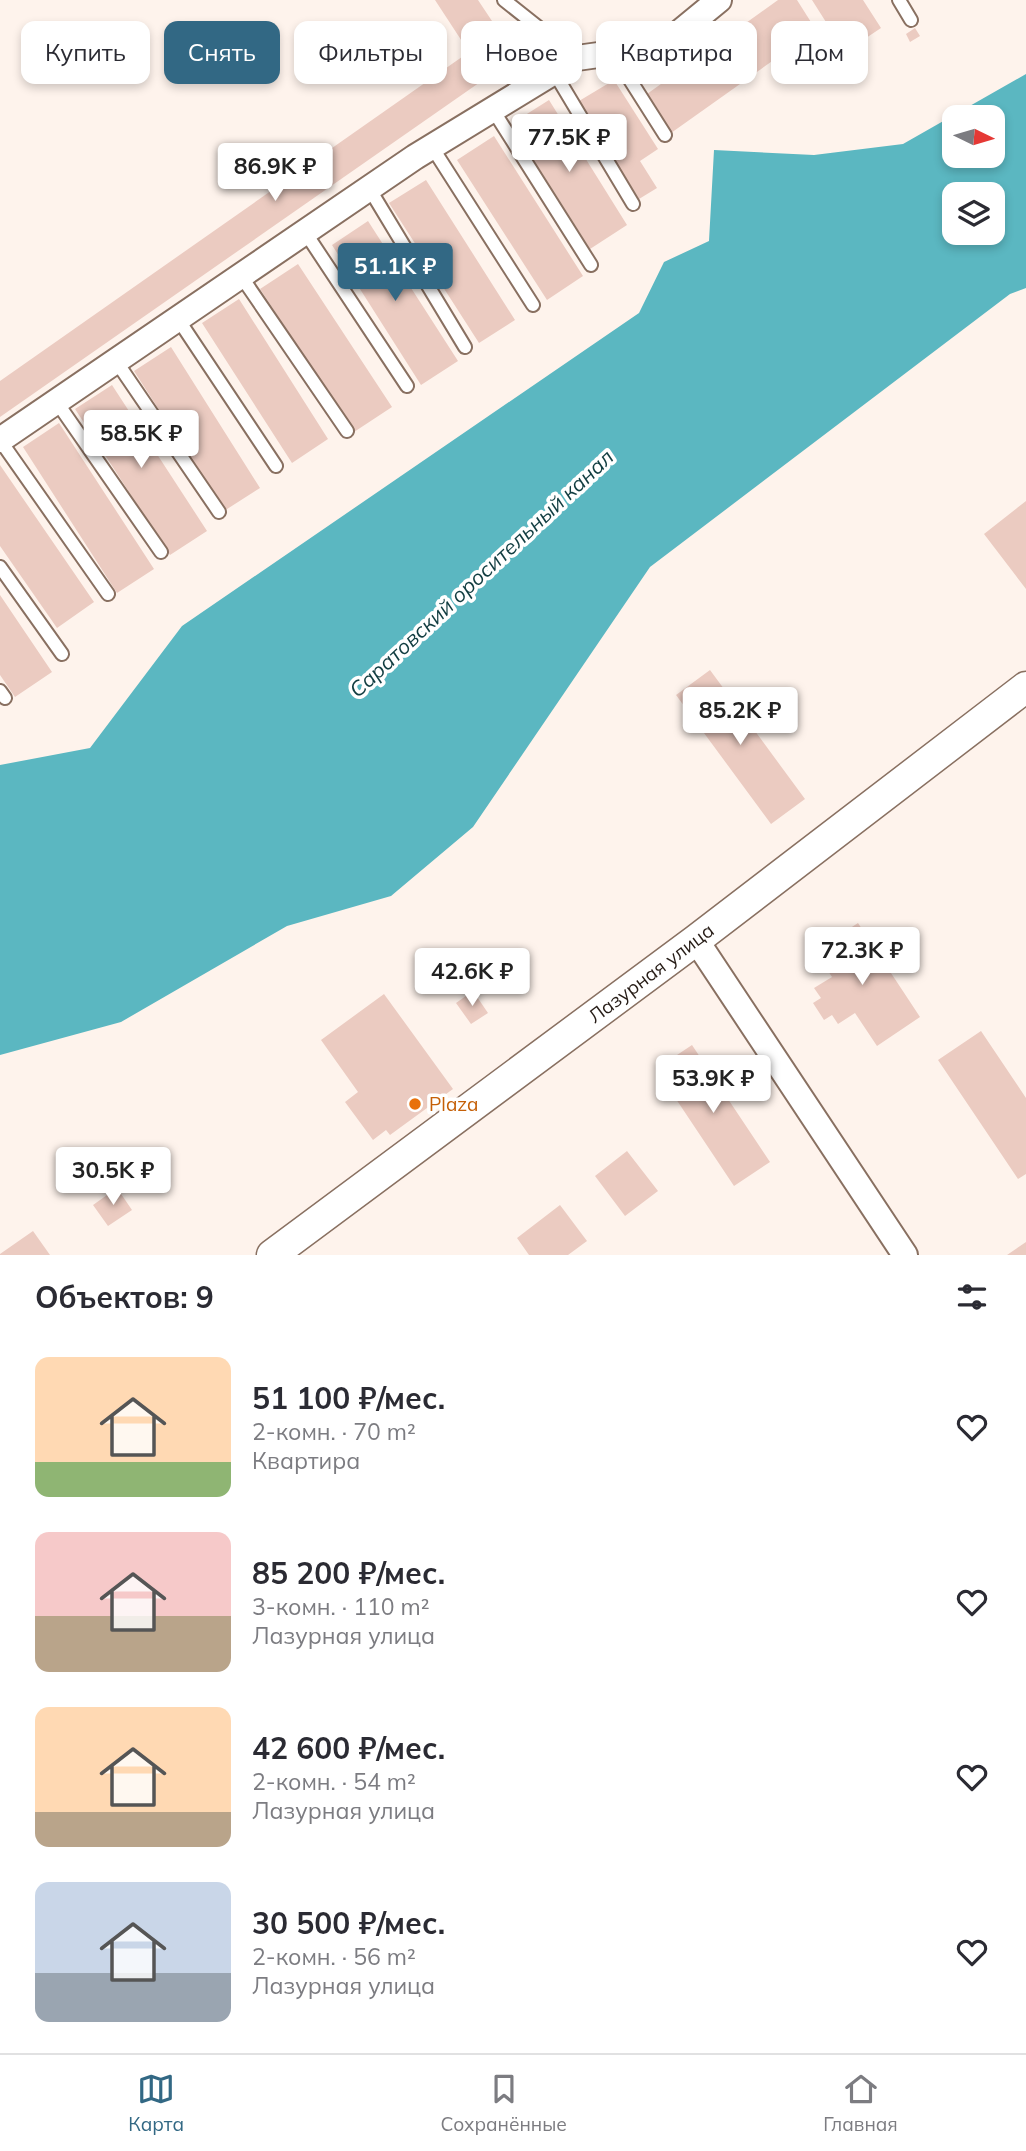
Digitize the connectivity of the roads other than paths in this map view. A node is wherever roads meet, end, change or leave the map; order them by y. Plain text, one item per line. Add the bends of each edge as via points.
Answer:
1 (504, 0) edge
2 (719, 0) edge
3 (898, 0) edge
4 (911, 20) dead end
5 (530, 21) edge
6 (693, 21) edge
7 (535, 84) edge
8 (561, 84) edge
9 (633, 84) edge
10 (493, 110) junction
11 (665, 135) dead end
12 (432, 147) junction
13 (369, 188) junction
14 (633, 204) dead end
15 (305, 232) junction
16 (590, 265) dead end
17 (241, 276) junction
18 (533, 305) dead end
19 (178, 319) junction
20 (465, 347) dead end
21 (116, 361) junction
22 (407, 386) dead end
23 (56, 401) junction
24 (347, 431) dead end
25 (0, 440) edge
26 (276, 466) dead end
27 (219, 512) dead end
28 (161, 551) dead end
29 (0, 567) edge
30 (108, 594) dead end
31 (62, 654) dead end
32 (1026, 687) edge
33 (696, 940) junction
34 (272, 1255) edge
35 (905, 1255) edge

1 - 5 lane
2 - 6 street
3 - 4 lane
7 - 10 street
8 - 14 lane
9 - 11 lane
10 - 12 street
10 - 16 lane
12 - 13 street
12 - 18 lane
13 - 15 street
13 - 20 lane
15 - 17 street
15 - 22 lane
17 - 19 street
17 - 24 lane
19 - 21 street
19 - 26 lane
21 - 23 street
21 - 27 lane
23 - 25 street
23 - 28 lane
25 - 30 lane
29 - 31 lane
32 - 33 street, Лазурная улица
33 - 34 street, Лазурная улица
33 - 35 street

